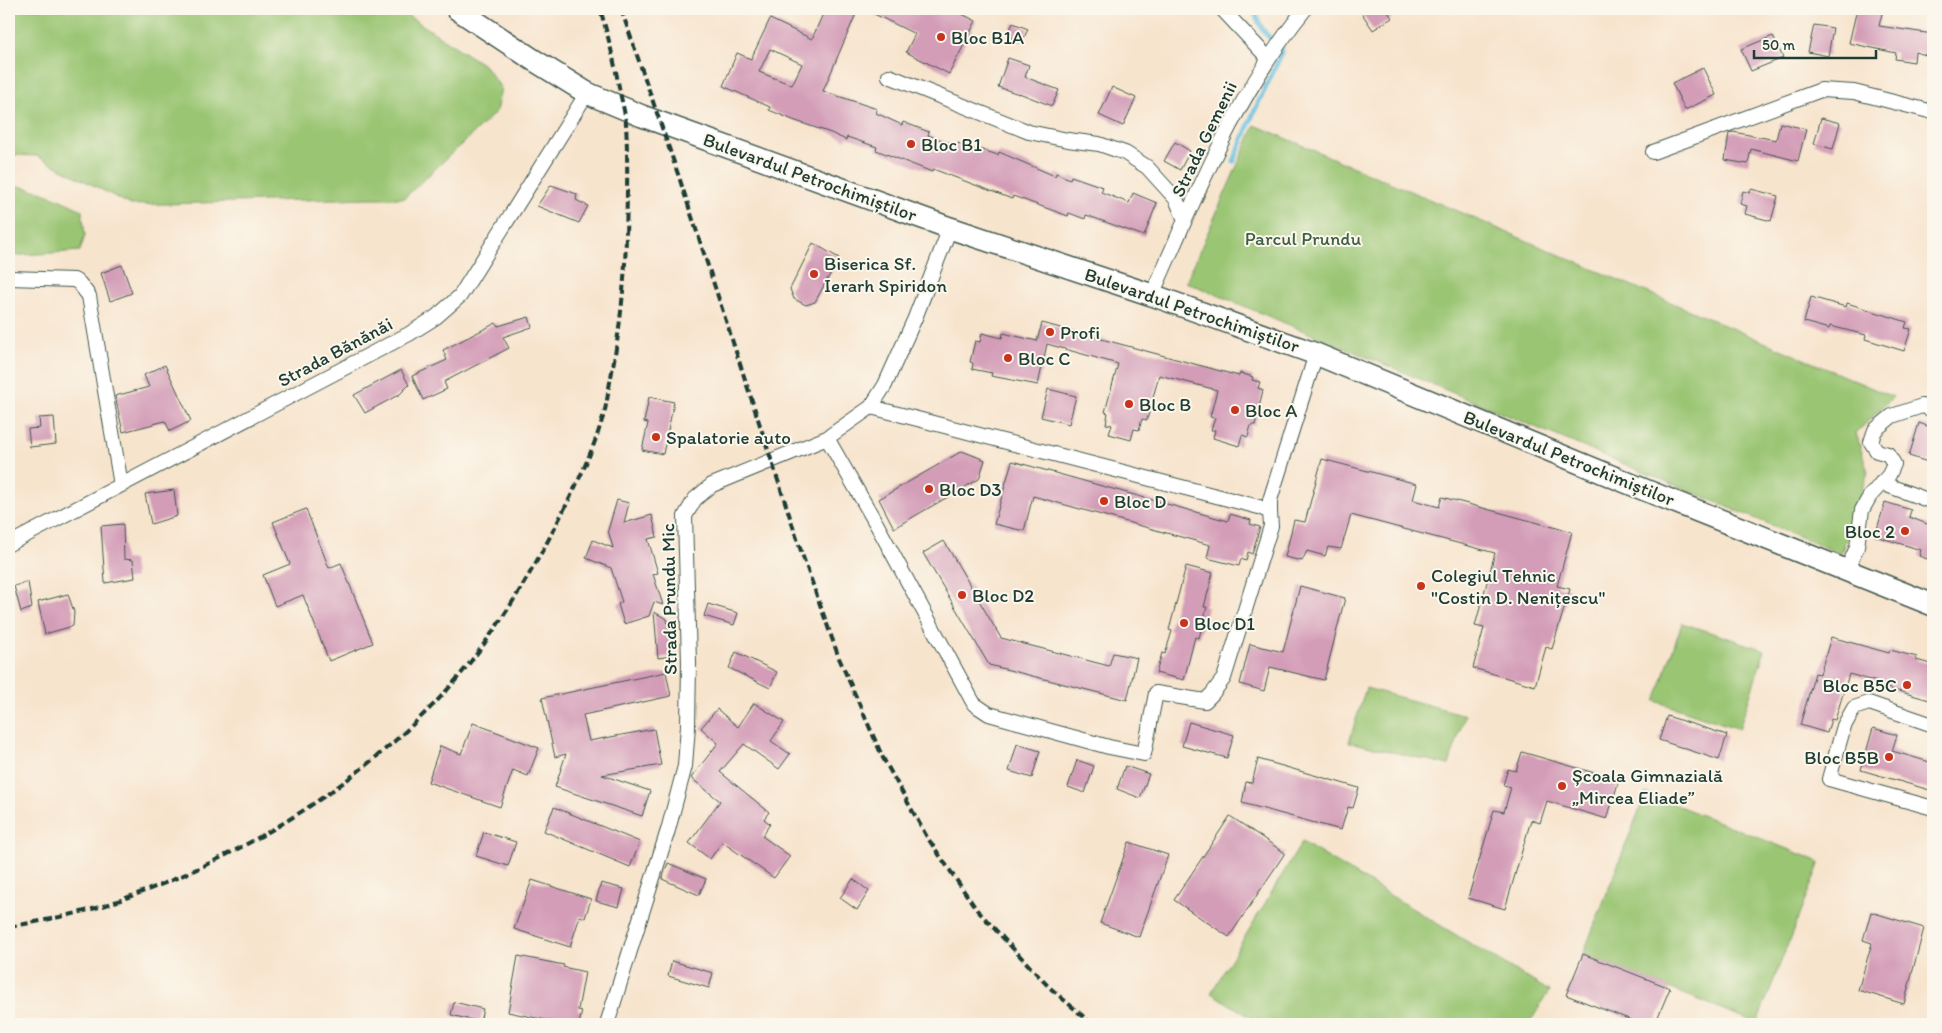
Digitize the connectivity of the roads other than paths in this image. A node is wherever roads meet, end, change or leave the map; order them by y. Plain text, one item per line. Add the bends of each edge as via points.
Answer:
1 (457, 9) edge
2 (1222, 9) edge
3 (1305, 9) edge
4 (1268, 58) junction
5 (889, 76) dead end
6 (587, 93) junction
7 (1933, 112) edge
8 (1653, 152) dead end
9 (1185, 220) junction
10 (950, 228) junction
11 (9, 278) edge
12 (1152, 295) junction
13 (1316, 354) junction
14 (871, 407) junction
15 (1933, 410) edge
16 (827, 438) junction
17 (1882, 483) junction
18 (121, 485) junction
19 (1933, 502) edge
20 (1270, 512) junction
21 (9, 544) edge
22 (1847, 570) junction
23 (1933, 605) edge
24 (1933, 725) edge
25 (1933, 808) edge
26 (606, 1024) edge

1 - 6 main road, Bulevardul Petrochimiștilor
2 - 4 street
3 - 4 street, Strada Gemenii
4 - 9 street, Strada Gemenii via 1239,105
5 - 9 street via 1029,132 1099,144 1125,153 1147,167 1176,199
6 - 10 main road, Bulevardul Petrochimiștilor
6 - 18 street, Strada Bănănăi via 460,296 436,317
7 - 8 street via 1854,92 1821,90
9 - 12 street, Strada Gemenii
10 - 12 main road, Bulevardul Petrochimiștilor
10 - 14 street, Strada Prundu Mic via 915,318 885,385
11 - 18 street via 74,280 89,296
12 - 13 main road, Bulevardul Petrochimiștilor
13 - 20 street via 1270,500
13 - 22 main road, Bulevardul Petrochimiștilor
14 - 16 street, Strada Prundu Mic
14 - 20 street
15 - 17 street via 1922,406 1892,416 1875,430 1871,442 1877,451 1888,454 1894,464
16 - 20 street via 974,704 988,714 1109,748 1144,754 1156,693 1205,701 1224,678 1272,526
16 - 26 street, Strada Prundu Mic via 712,485 695,499 685,516 689,663 685,766
17 - 19 street
17 - 22 street via 1862,510 1857,547
18 - 21 street, Strada Bănănăi
22 - 23 main road, Bulevardul Petrochimiștilor
24 - 25 street via 1870,703 1854,708 1844,726 1828,779

